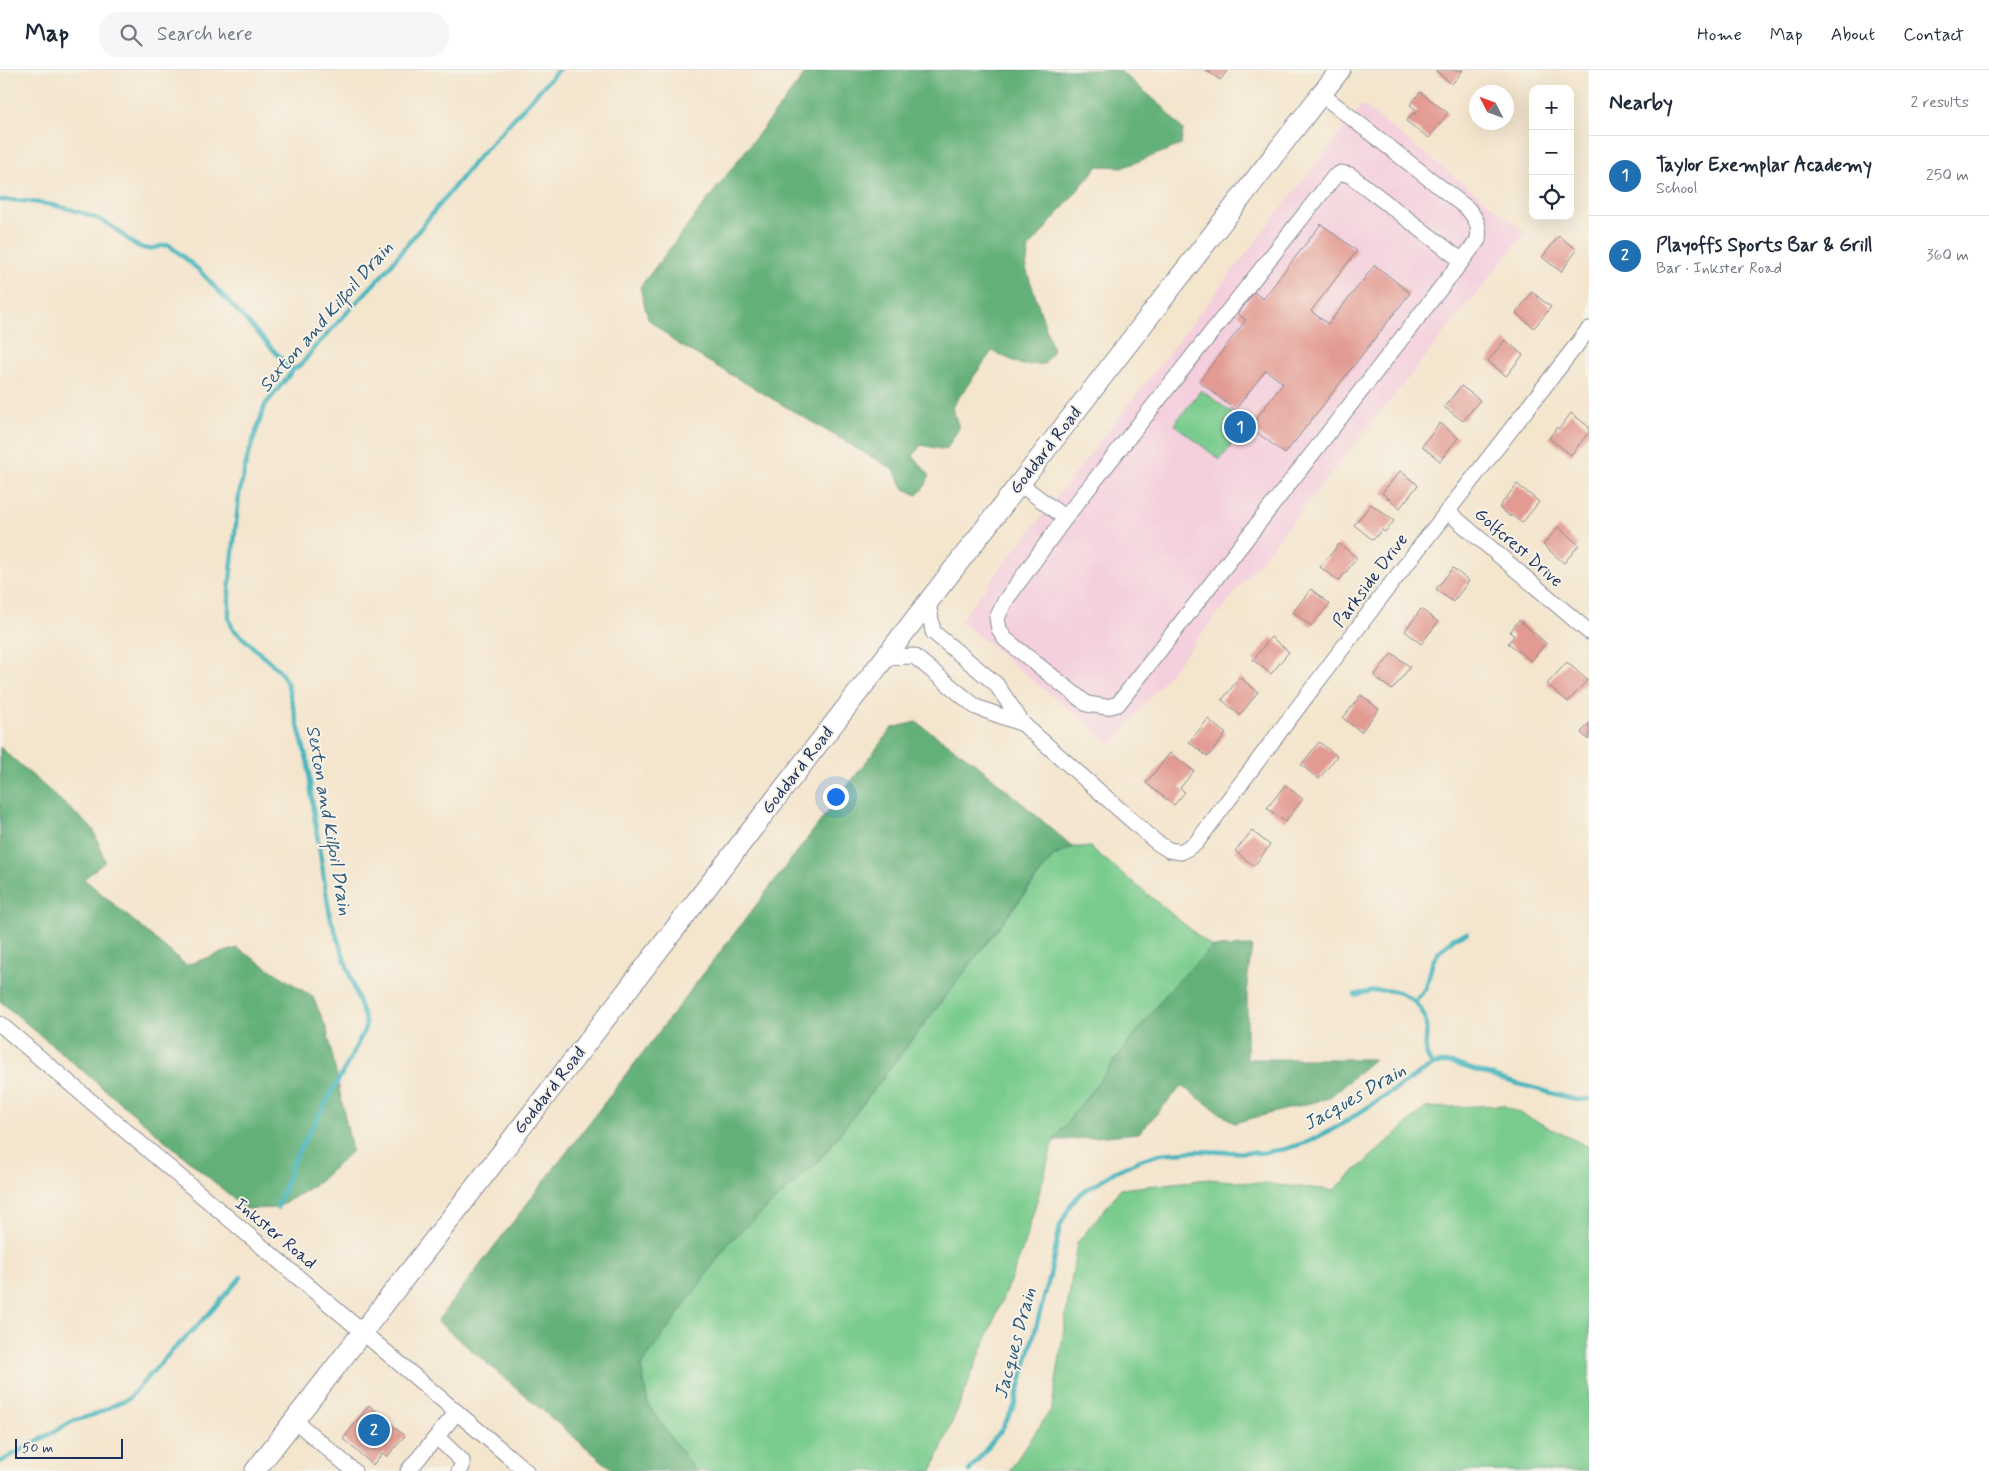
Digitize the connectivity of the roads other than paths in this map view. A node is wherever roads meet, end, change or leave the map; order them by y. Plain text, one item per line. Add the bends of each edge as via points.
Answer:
1 (1340, 70) edge
2 (1321, 94) junction
3 (1462, 261) junction
4 (1589, 329) edge
5 (1020, 484) junction
6 (1447, 511) junction
7 (1065, 518) junction
8 (928, 602) junction
9 (1589, 632) edge
10 (885, 657) junction
11 (1023, 724) junction
12 (0, 1024) edge
13 (362, 1331) junction
14 (457, 1412) junction
15 (294, 1420) junction
16 (437, 1437) junction
17 (255, 1471) edge
18 (354, 1471) edge
19 (408, 1471) edge
20 (459, 1471) edge
21 (526, 1471) edge

1 - 2 main road, Goddard Road
2 - 3 street via 1477,219 1478,240
2 - 5 main road, Goddard Road
3 - 7 street via 1350,175 1342,173 1334,177
3 - 7 street via 1118,704 1107,707 1087,704 1005,639 999,629 997,618 1005,601
4 - 6 street, Parkside Drive
5 - 7 street
5 - 8 main road, Goddard Road
6 - 9 street, Golfcrest Drive
6 - 11 street, Parkside Drive via 1196,844 1181,852 1169,850 1156,842
8 - 10 main road, Goddard Road
8 - 11 street via 933,632 996,684
10 - 11 street via 914,656 976,707
10 - 13 main road, Goddard Road
12 - 13 street, Inkster Road
13 - 14 street, Inkster Road
13 - 15 main road, Goddard Road
14 - 16 street
14 - 21 street, Inkster Road
15 - 17 main road, Goddard Road
15 - 18 street
16 - 19 street
16 - 20 street via 462,1461

